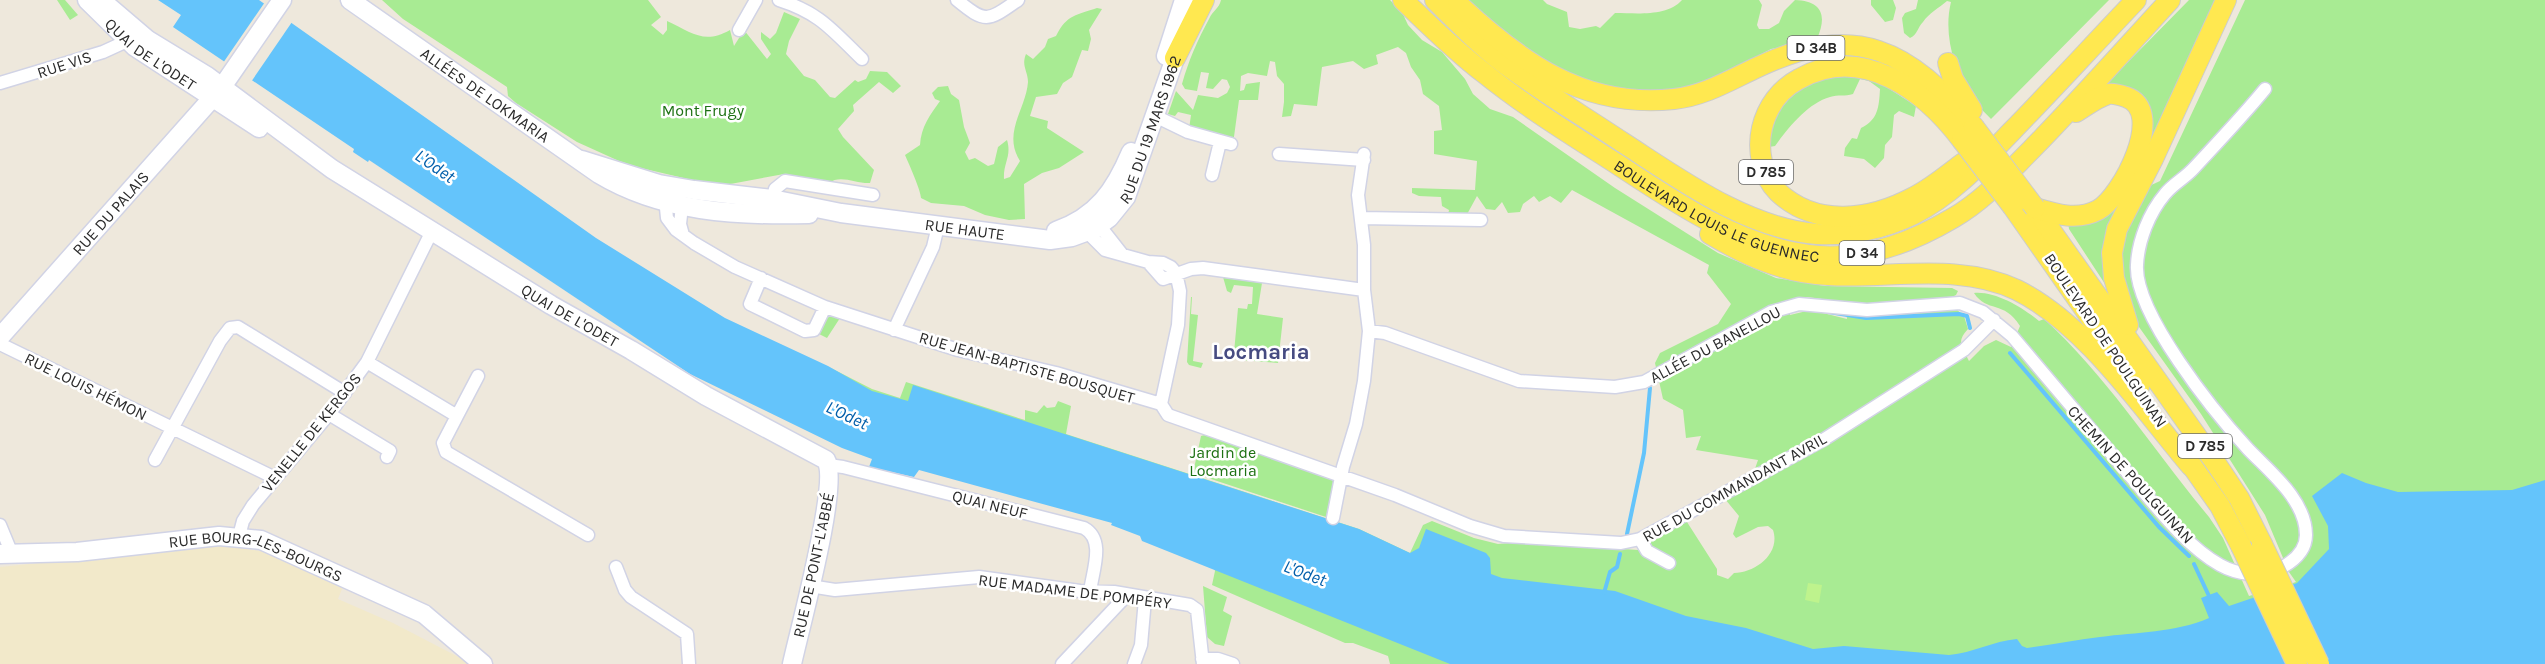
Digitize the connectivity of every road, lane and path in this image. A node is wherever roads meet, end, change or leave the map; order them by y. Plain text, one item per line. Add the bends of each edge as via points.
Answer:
1 (87, 0) edge
2 (101, 0) edge
3 (350, 0) edge
4 (371, 0) edge
5 (756, 0) edge
6 (779, 0) edge
7 (957, 0) edge
8 (1018, 0) edge
9 (1184, 0) edge
10 (1196, 0) edge
11 (1204, 0) edge
12 (1403, 0) edge
13 (1435, 0) edge
14 (1453, 0) edge
15 (2136, 0) edge
16 (2170, 0) edge
17 (2226, 0) edge
18 (279, 5) edge
19 (390, 26) junction
20 (739, 30) dead end
21 (127, 41) junction
22 (1175, 58) junction
23 (862, 59) dead end
24 (1948, 63) dead end
25 (0, 83) edge
26 (2265, 89) dead end
27 (217, 93) junction
28 (1155, 116) junction
29 (2021, 122) junction
30 (2055, 125) junction
31 (1972, 130) junction
32 (1279, 154) dead end
33 (1212, 175) dead end
34 (1643, 181) junction
35 (634, 184) junction
36 (659, 184) junction
37 (694, 190) junction
38 (873, 195) dead end
39 (675, 203) junction
40 (771, 207) junction
41 (2035, 208) junction
42 (1361, 218) junction
43 (1481, 220) dead end
44 (1091, 225) junction
45 (938, 226) junction
46 (432, 231) junction
47 (1148, 262) junction
48 (1176, 273) junction
49 (761, 278) junction
50 (1163, 279) junction
51 (1364, 290) junction
52 (825, 307) junction
53 (1176, 309) junction
54 (1994, 320) junction
55 (894, 330) junction
56 (1369, 331) junction
57 (0, 337) edge
58 (0, 344) edge
59 (2139, 353) junction
60 (367, 362) junction
61 (478, 376) dead end
62 (345, 393) junction
63 (1161, 404) junction
64 (329, 414) junction
65 (458, 416) junction
66 (1200, 426) joint
67 (172, 427) junction
68 (391, 449) dead end
69 (154, 460) dead end
70 (828, 465) junction
71 (2191, 466) junction
72 (1341, 476) junction
73 (275, 478) junction
74 (1333, 518) dead end
75 (0, 525) edge
76 (588, 535) dead end
77 (239, 536) junction
78 (1640, 539) junction
79 (6, 554) edge
80 (1669, 563) dead end
81 (616, 567) dead end
82 (810, 586) junction
83 (1090, 592) junction
84 (1126, 595) junction
85 (1145, 599) junction
86 (1202, 662) edge
87 (483, 664) edge
88 (689, 664) edge
89 (792, 664) edge
90 (1062, 664) edge
91 (1134, 664) edge
92 (1233, 664) edge
93 (2297, 664) edge
94 (2319, 664) edge

1 - 21 main road, QUAI DE L'ODET
2 - 27 main road, QUAI DE L'ODET
3 - 19 main road, ALLÉES DE LOKMARIA
4 - 19 main road, ALLÉES DE LOKMARIA
5 - 20 street
6 - 23 street via 816,15
7 - 8 street via 986,19
9 - 44 main road, RUE DU 19 MARS 1962 via 1122,174
10 - 22 main road, RUE DU 19 MARS 1962
11 - 22 main road
12 - 34 main road, BOULEVARD LOUIS LE GUENNEC / D 34 via 1500,86
13 - 29 main road, BOULEVARD LOUIS LE GUENNEC / D 34 via 1503,62 1634,150 1724,204 1788,229 1817,234 1865,231 1914,213 1967,176
14 - 31 main road, D 34B via 1549,75 1599,95 1637,100 1687,97 1784,57 1851,45 1883,51 1913,67 1949,98
15 - 29 main road, BOULEVARD LOUIS LE GUENNEC / D 34
16 - 30 main road, BOULEVARD LOUIS LE GUENNEC / D 34
17 - 59 main road, D 785 via 2114,241 2115,287
18 - 27 main road, RUE DU PALAIS
19 - 35 main road, ALLÉES DE LOKMARIA via 582,160
21 - 25 street, RUE VIS
21 - 27 main road, QUAI DE L'ODET
22 - 28 main road, RUE DU 19 MARS 1962
24 - 31 main road
26 - 54 street, CHEMIN DE POULGUINAN via 2240,121 2160,201 2143,236 2137,277 2145,303 2182,363 2222,418 2296,504 2306,536 2295,559 2271,572 2252,574 2212,560 2159,510 2012,336
27 - 46 main road, QUAI DE L'ODET via 272,136
27 - 57 main road, RUE DU PALAIS
28 - 33 street via 1188,132 1225,143
28 - 44 main road, RUE DU 19 MARS 1962 via 1126,197 1112,214
29 - 31 main road, D 785 via 1913,198 1849,217 1821,216 1789,201 1768,177 1760,144 1767,112 1785,88 1815,72 1848,66 1872,69 1904,84 1934,108
30 - 34 main road, BOULEVARD LOUIS LE GUENNEC / D 34 via 2006,175 1955,217 1906,242 1852,255 1809,255 1747,239
30 - 41 main road via 2114,93 2136,104 2143,130 2128,170 2110,200 2099,209 2066,216
31 - 41 main road, BOULEVARD DE POULGUINAN, bridge
31 - 71 main road, BOULEVARD DE POULGUINAN / D 785, bridge via 2013,207
32 - 42 street via 1364,157 1358,189
34 - 71 main road via 1686,219 1741,253 1771,265 1826,275 1952,275 1984,279 2017,290 2050,310 2081,336
35 - 36 main road, RUE HAUTE
35 - 39 main road, RUE HAUTE
36 - 37 main road, RUE HAUTE
36 - 39 street
37 - 39 street
37 - 40 main road, RUE HAUTE
38 - 40 street via 785,182 774,189
39 - 40 main road, RUE HAUTE via 742,213
39 - 49 street, RUE JEAN-BAPTISTE BOUSQUET via 666,213 670,224 712,255
40 - 45 main road, RUE HAUTE
41 - 59 main road, BOULEVARD DE POULGUINAN
42 - 43 street
42 - 51 street
44 - 45 main road, RUE HAUTE via 1065,239
44 - 47 street via 1105,250
45 - 55 street via 933,247
46 - 60 street, VENELLE DE KERGOS
46 - 70 main road, QUAI DE L'ODET via 550,305 706,396 820,456
47 - 48 street via 1168,265
47 - 50 street
48 - 50 street
48 - 51 street via 1209,268
48 - 53 street via 1180,291
49 - 52 street, RUE JEAN-BAPTISTE BOUSQUET
49 - 52 street via 750,304 807,332 816,327
50 - 53 street
51 - 56 street
52 - 55 street, RUE JEAN-BAPTISTE BOUSQUET
53 - 63 street via 1172,358
54 - 56 street, ALLÉE DU BANELLOU via 1960,303 1867,310 1810,304 1786,306 1649,379 1615,387 1519,381 1385,333
54 - 78 street, RUE DU COMMANDANT AVRIL via 1964,350 1823,440
55 - 63 street, RUE JEAN-BAPTISTE BOUSQUET
56 - 72 street via 1359,411
58 - 67 street, RUE LOUIS HÉMON
59 - 94 main road, BOULEVARD DE POULGUINAN / D 785, bridge via 2232,487
60 - 62 street, VENELLE DE KERGOS
60 - 65 street
61 - 65 street
62 - 64 street, VENELLE DE KERGOS
62 - 67 street via 235,327 220,340
63 - 66 street, RUE JEAN-BAPTISTE BOUSQUET via 1168,415
64 - 68 street
64 - 73 street, VENELLE DE KERGOS
65 - 76 street via 443,443 446,452
66 - 72 street, RUE DU COMMANDANT AVRIL
67 - 69 street
67 - 73 street, RUE LOUIS HÉMON
70 - 82 main road, RUE DE PONT-L'ABBÉ via 828,490
70 - 83 street, QUAI NEUF via 1088,531 1096,541
71 - 93 main road, BOULEVARD DE POULGUINAN / D 785, bridge via 2220,506
72 - 74 street
72 - 78 street, RUE DU COMMANDANT AVRIL via 1504,536 1621,543
73 - 77 street, VENELLE DE KERGOS via 243,521
75 - 79 street
77 - 79 main road, RUE BOURG-LES-BOURGS via 208,536 77,552
77 - 87 main road, RUE BOURG-LES-BOURGS via 284,548 424,614
78 - 80 street via 1647,551
81 - 88 street via 630,597 687,634
82 - 83 street, RUE MADAME DE POMPÉRY via 835,590 980,577
82 - 89 main road, RUE DE PONT-L'ABBÉ
83 - 84 street, RUE MADAME DE POMPÉRY
84 - 85 street, RUE MADAME DE POMPÉRY
84 - 90 street
85 - 86 street, RUE MADAME DE POMPÉRY via 1196,608
85 - 91 street via 1141,645
86 - 92 street via 1218,659

